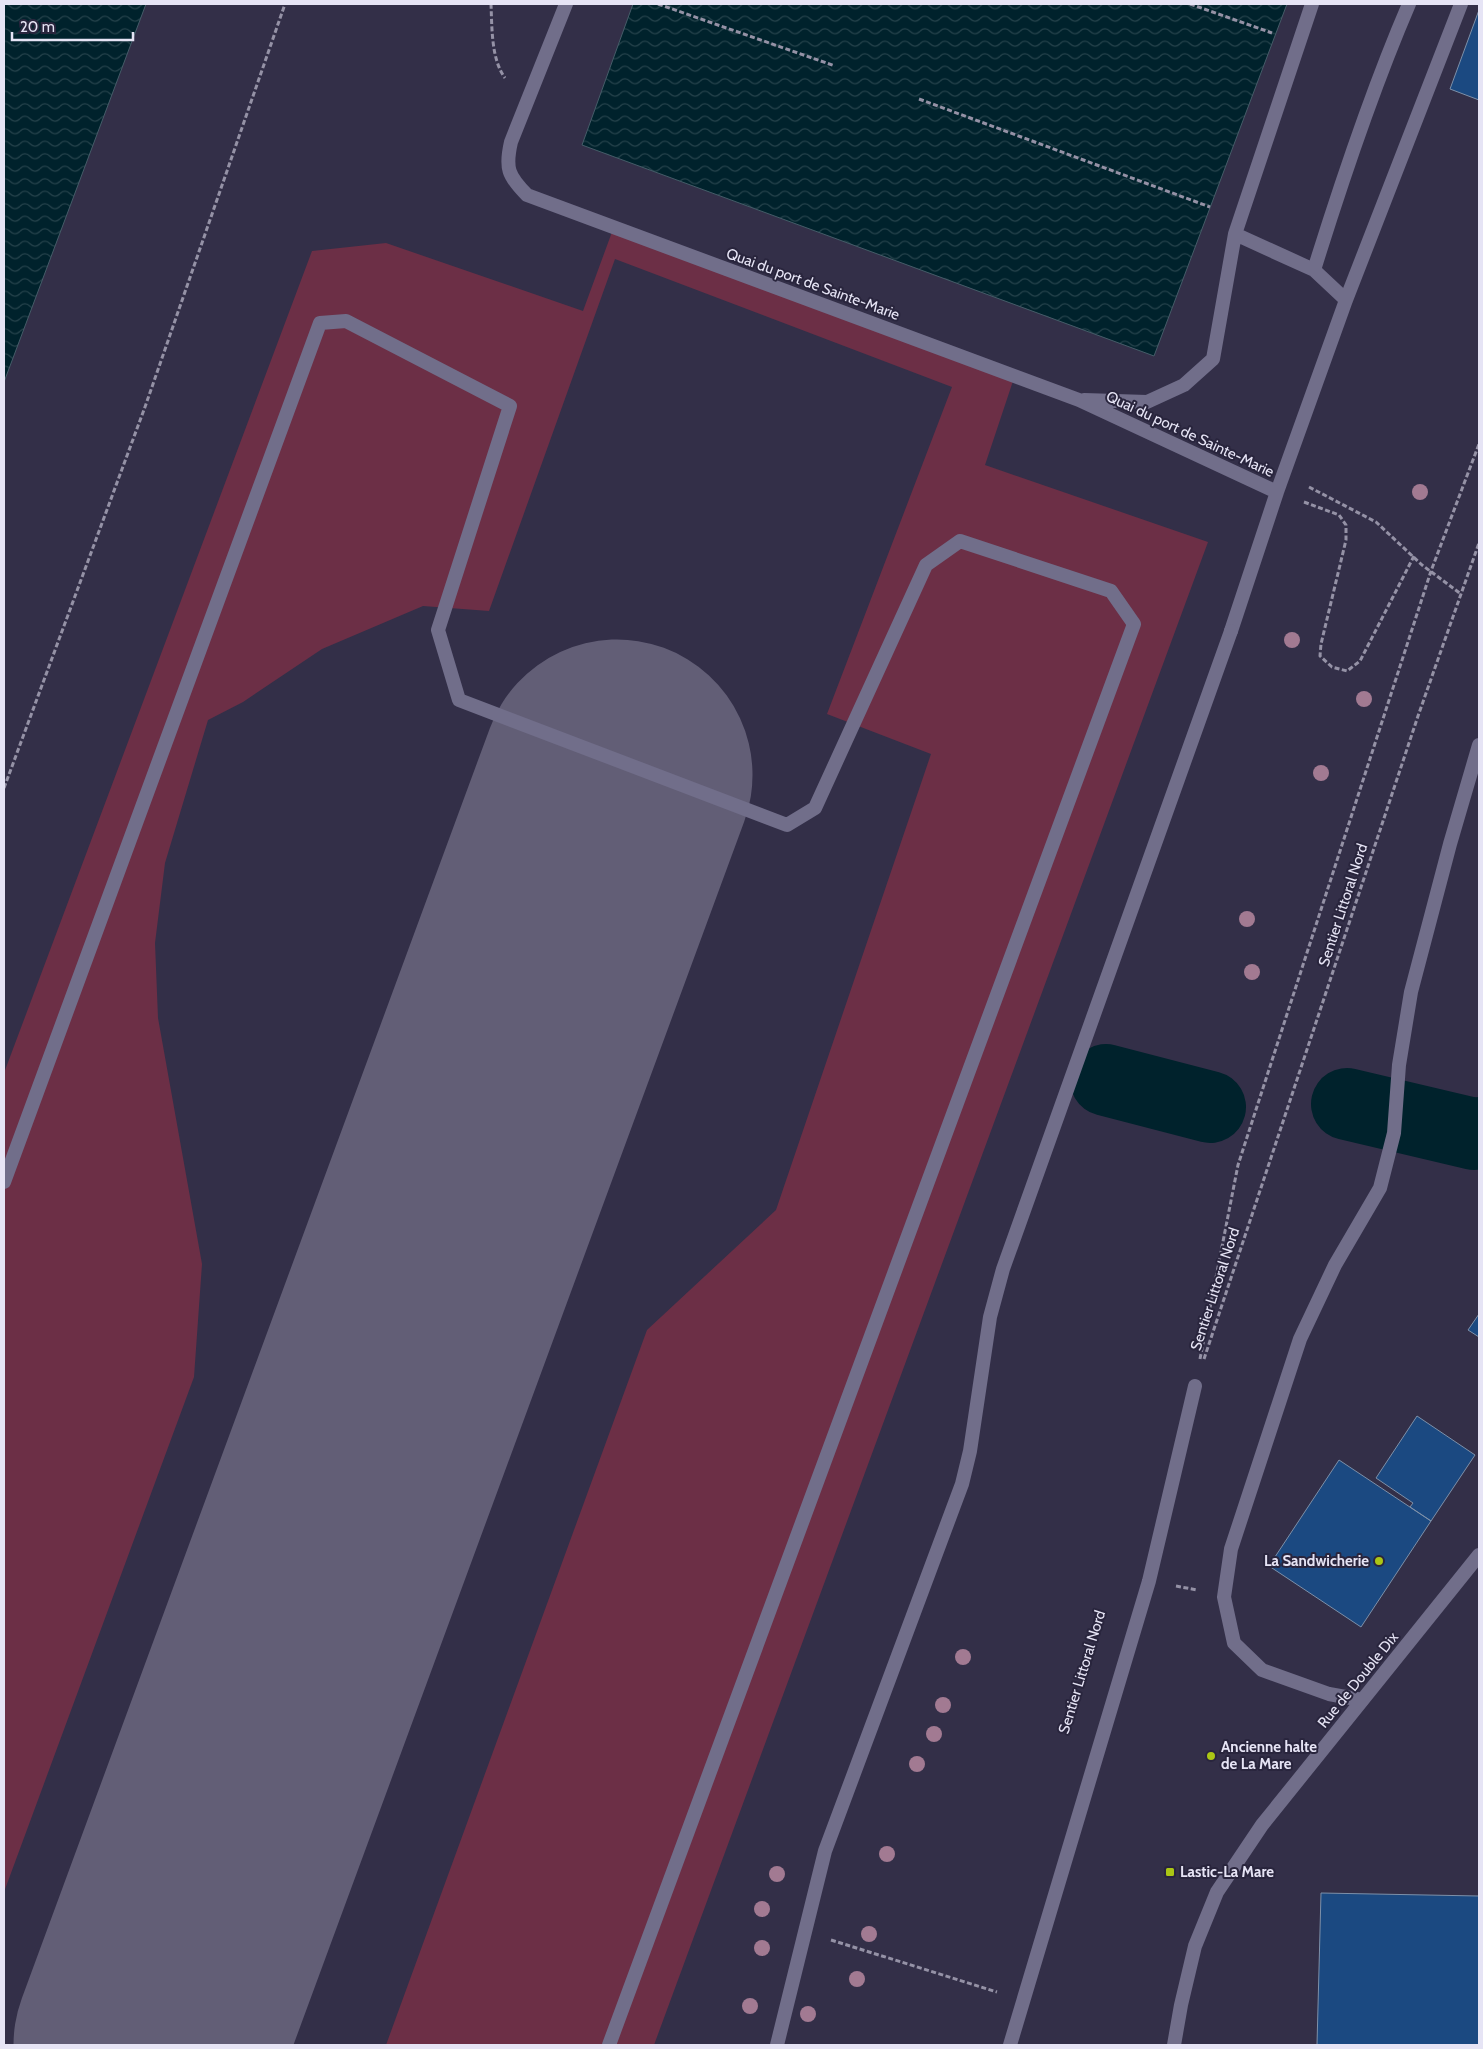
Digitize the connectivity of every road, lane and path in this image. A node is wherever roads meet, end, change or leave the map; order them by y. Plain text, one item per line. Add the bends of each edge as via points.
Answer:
1 (285, 4) edge
2 (491, 4) edge
3 (566, 4) edge
4 (658, 4) edge
5 (1190, 4) edge
6 (1312, 4) edge
7 (1409, 4) edge
8 (1461, 4) edge
9 (1276, 34) dead end
10 (835, 66) dead end
11 (919, 99) dead end
12 (528, 102) junction
13 (1210, 207) dead end
14 (1234, 234) junction
15 (1314, 270) junction
16 (1346, 300) junction
17 (1079, 400) junction
18 (1479, 444) edge
19 (1284, 474) junction
20 (1277, 492) junction
21 (1479, 543) edge
22 (1414, 556) junction
23 (1431, 571) junction
24 (1461, 594) junction
25 (1479, 745) edge
26 (4, 788) edge
27 (4, 1182) edge
28 (1195, 1386) junction
29 (1479, 1555) edge
30 (1148, 1581) junction
31 (1224, 1597) junction
32 (1362, 1700) junction
33 (805, 1931) junction
34 (999, 1983) dead end
35 (996, 1992) junction
36 (994, 2001) dead end
37 (1023, 2001) junction
38 (609, 2045) edge
39 (778, 2045) edge
40 (1010, 2045) edge
41 (1174, 2045) edge

1 - 26 path via 145,407
2 - 12 path via 499,70
3 - 12 street, Quai du port de Sainte-Marie
4 - 10 path
5 - 9 path
6 - 14 street
7 - 15 street via 1338,190
8 - 16 street
11 - 13 path
12 - 17 street, Quai du port de Sainte-Marie via 510,142 507,160 513,181 528,194
14 - 15 street
14 - 17 street via 1213,359 1184,385 1147,402
15 - 16 street
16 - 19 street
17 - 20 street, Quai du port de Sainte-Marie
18 - 23 path
19 - 20 street
19 - 22 path via 1376,522
20 - 22 path via 1339,515 1346,525 1346,540 1321,644 1320,656 1332,667 1347,672 1360,661
20 - 33 street via 1232,630 1003,1269 990,1317 962,1484 825,1851
21 - 24 path, Sentier Littoral Nord
22 - 23 path
23 - 24 path
23 - 28 path via 1238,1165
24 - 28 path, Sentier Littoral Nord
25 - 31 street via 1411,992 1399,1065 1394,1133 1380,1188 1335,1265 1300,1339 1231,1549
27 - 38 street via 320,323 346,321 510,406 438,630 459,700 788,824 815,808 926,565 960,541 1111,591 1134,624
28 - 30 street
29 - 32 street, Rue de Double Dix
30 - 31 path
30 - 37 street
31 - 32 street via 1234,1643 1262,1670 1328,1694
32 - 41 street, Rue de Double Dix via 1262,1825 1217,1892 1195,1946
33 - 35 path
33 - 39 street
34 - 35 path
35 - 36 path
35 - 37 path
37 - 40 street

